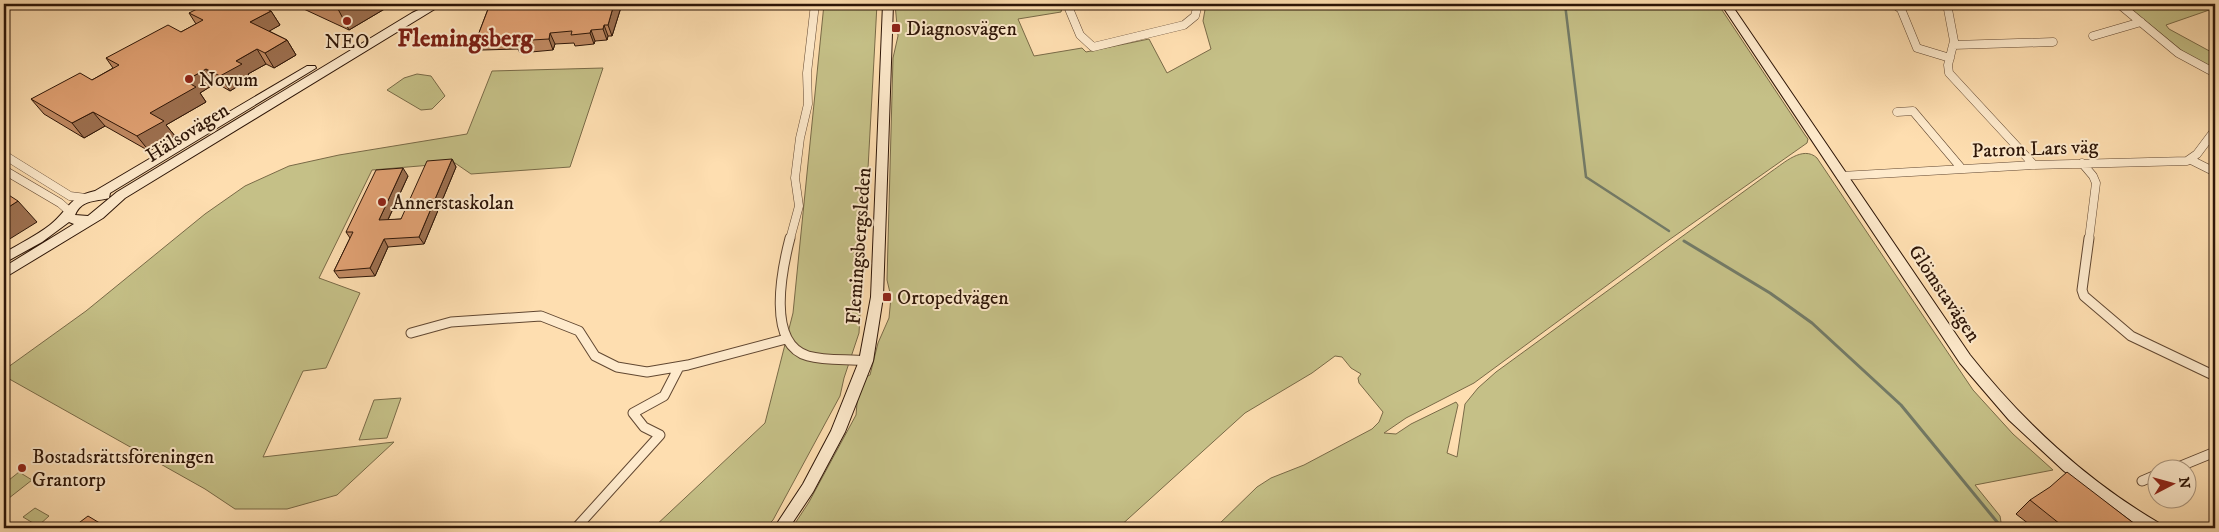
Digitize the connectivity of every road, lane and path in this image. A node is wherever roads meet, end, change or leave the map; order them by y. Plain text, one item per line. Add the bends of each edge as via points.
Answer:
1 (418, 4) edge
2 (438, 4) edge
3 (815, 4) edge
4 (888, 4) edge
5 (1067, 4) edge
6 (1198, 4) edge
7 (1726, 4) edge
8 (1731, 4) edge
9 (1894, 4) edge
10 (1947, 4) edge
11 (2119, 4) edge
12 (2141, 22) junction
13 (2093, 36) dead end
14 (1752, 41) junction
15 (2053, 42) dead end
16 (1953, 45) junction
17 (1950, 58) junction
18 (2215, 73) edge
19 (1897, 112) dead end
20 (2215, 130) edge
21 (4, 155) edge
22 (2191, 160) junction
23 (2082, 163) junction
24 (2034, 165) junction
25 (1962, 169) junction
26 (4, 170) edge
27 (2215, 172) edge
28 (1842, 176) junction
29 (98, 194) junction
30 (86, 198) junction
31 (112, 202) junction
32 (69, 213) junction
33 (92, 218) junction
34 (4, 259) edge
35 (4, 273) edge
36 (410, 333) dead end
37 (786, 339) junction
38 (866, 361) junction
39 (679, 367) junction
40 (2215, 376) edge
41 (2215, 452) edge
42 (2195, 460) edge
43 (2146, 479) edge
44 (2142, 481) dead end
45 (576, 528) edge
46 (781, 528) edge
47 (2152, 528) edge

1 - 29 street, Hälsovägen
2 - 31 street, Hälsovägen via 416,14
3 - 37 street via 807,73 808,104 795,178 799,206 786,254 780,307
4 - 38 street, Flemingsbergsleden via 877,297
5 - 6 street via 1085,43 1096,47 1173,28 1195,16
7 - 14 street, Glömstavägen
8 - 14 street, Glömstavägen
9 - 17 street via 1901,9 1917,48
10 - 16 street
11 - 12 street
12 - 13 street
12 - 18 street via 2183,57
14 - 28 street, Glömstavägen
15 - 16 street
16 - 17 street
17 - 24 street via 1948,68 1952,78
19 - 25 street via 1913,111
20 - 22 street
21 - 30 street via 70,196
22 - 23 street, Patron Lars väg
22 - 27 street
23 - 24 street, Patron Lars väg
23 - 40 street via 2096,184 2082,290 2084,296 2131,336
24 - 25 street, Patron Lars väg
25 - 28 street, Patron Lars väg
26 - 32 street via 60,203
28 - 47 street, Glömstavägen via 1992,394 2052,452
29 - 30 street, Hälsovägen
29 - 31 street via 110,196
30 - 32 street via 76,203
31 - 33 street, Hälsovägen via 107,210
32 - 33 street via 70,218 76,221
32 - 34 street via 46,233
33 - 35 street
36 - 39 street via 452,322 541,316 579,331 595,356 617,367 647,372
37 - 38 street via 808,356
37 - 39 street
38 - 46 street, Flemingsbergsleden via 838,432 808,488
39 - 45 street via 664,396 633,413 638,423 660,435
41 - 42 street
43 - 44 street

